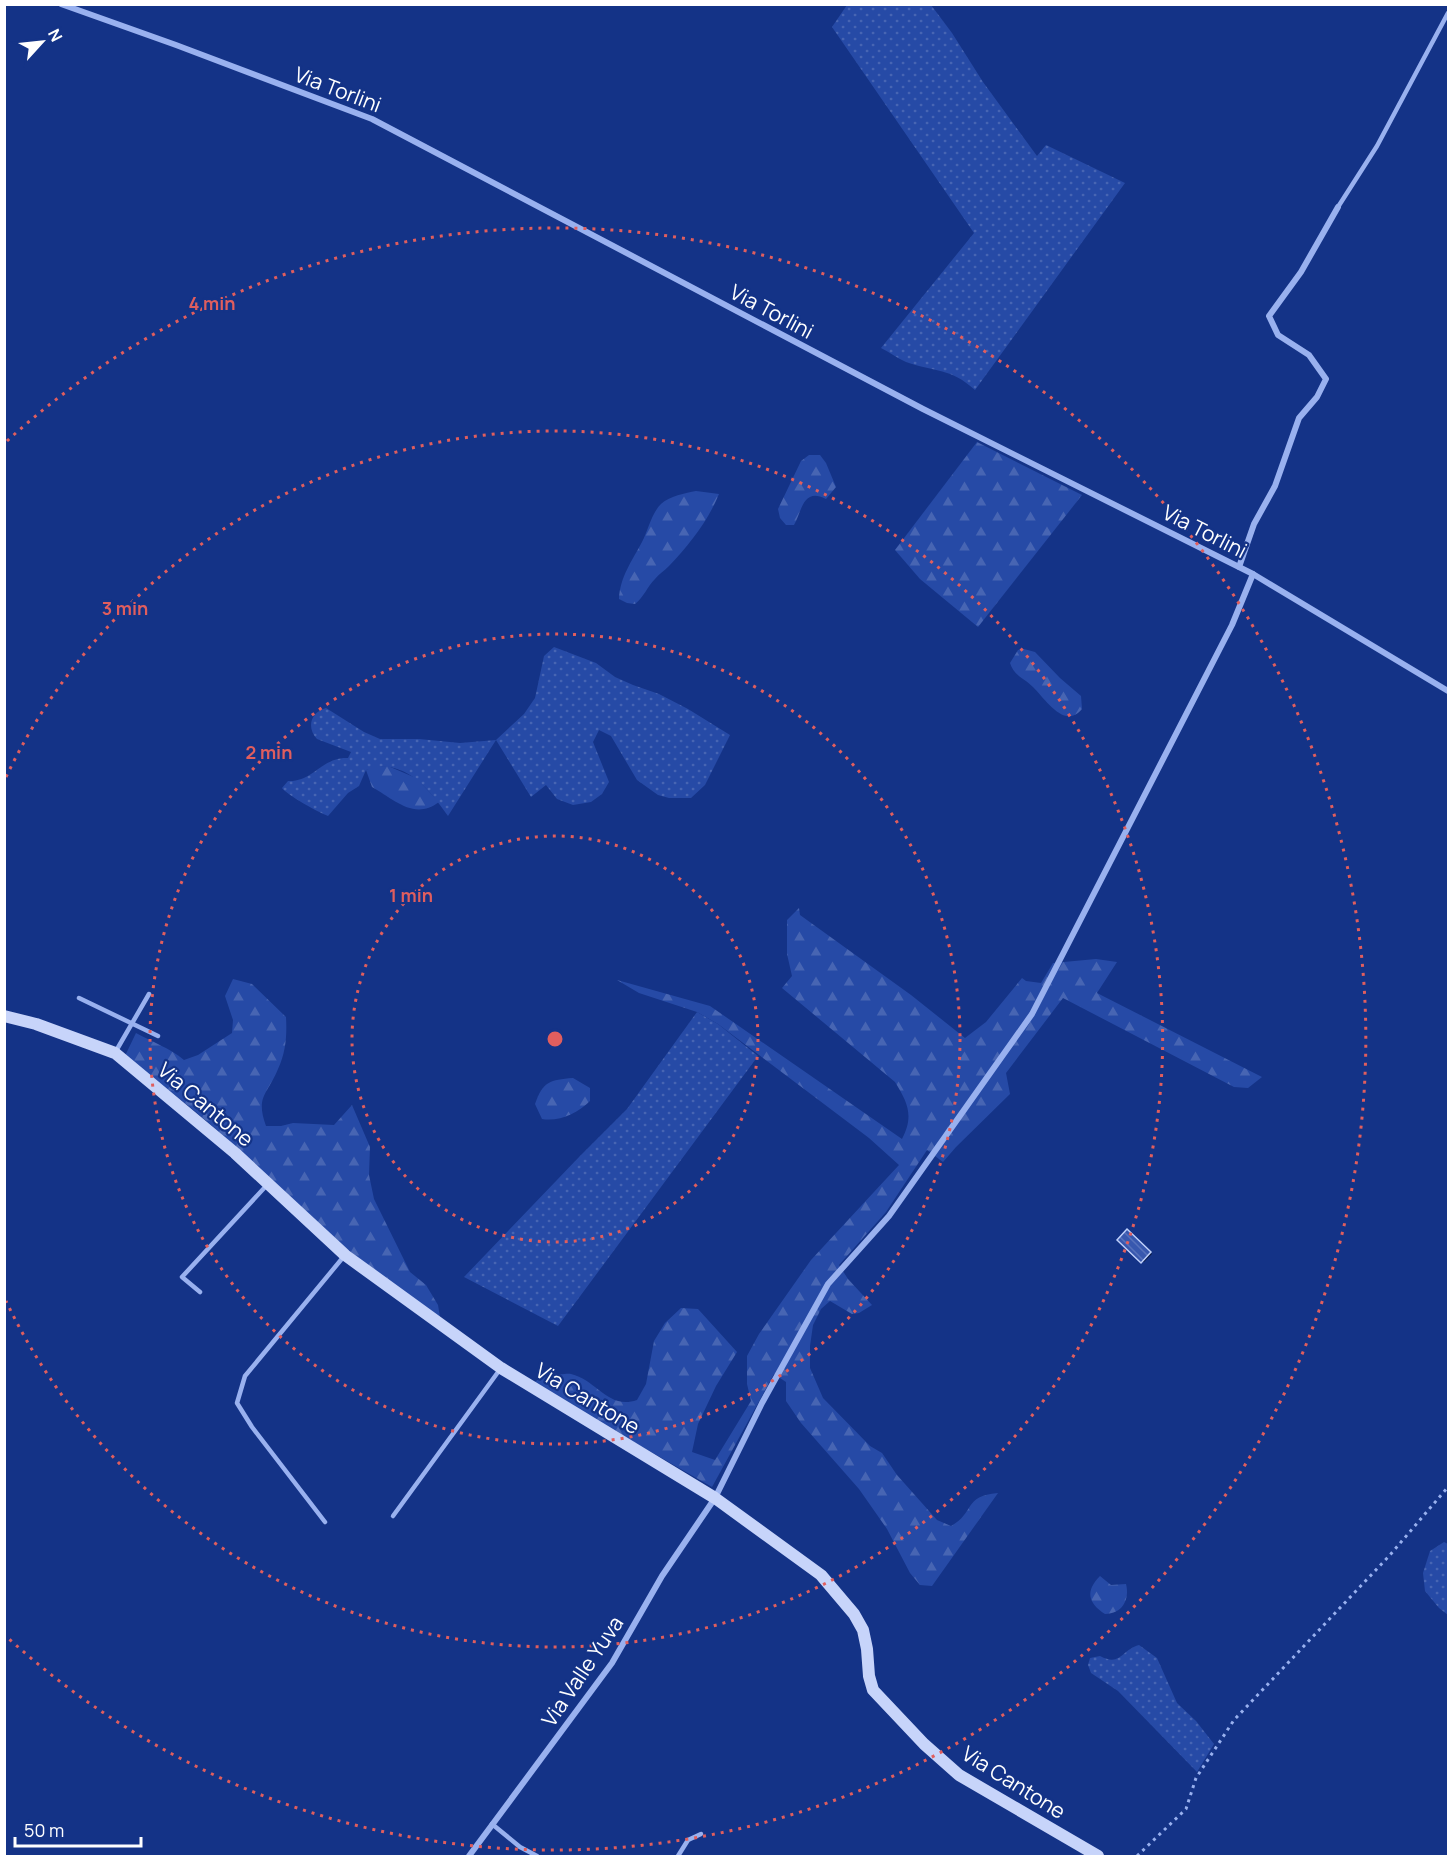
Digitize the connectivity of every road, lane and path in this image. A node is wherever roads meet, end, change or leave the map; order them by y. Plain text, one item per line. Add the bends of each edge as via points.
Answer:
1 (61, 4) edge
2 (1449, 13) edge
3 (1338, 207) joint
4 (1239, 567) junction
5 (1253, 574) junction
6 (1449, 691) edge
7 (149, 994) dead end
8 (79, 998) dead end
9 (4, 1016) edge
10 (132, 1023) junction
11 (158, 1036) dead end
12 (115, 1053) junction
13 (268, 1184) junction
14 (345, 1255) junction
15 (200, 1292) dead end
16 (501, 1368) junction
17 (1449, 1487) edge
18 (715, 1498) junction
19 (393, 1516) dead end
20 (325, 1522) dead end
21 (492, 1824) junction
22 (701, 1834) dead end
23 (469, 1857) edge
24 (537, 1857) edge
25 (678, 1857) edge
26 (1098, 1857) edge
27 (1137, 1857) edge

1 - 4 street, Via Torlini via 372,119 923,409
2 - 3 lane via 1377,146
3 - 4 street via 1301,272 1269,316 1278,335 1309,355 1326,379 1299,418 1275,486 1254,524
4 - 5 street, Via Torlini
5 - 6 street, Via Torlini
5 - 18 street, Via Valle Yuva via 1232,625 1032,1014 889,1216 828,1284
7 - 10 lane
8 - 10 lane
9 - 12 main road, Via Cantone
10 - 11 lane
10 - 12 lane
12 - 13 main road, Via Cantone
13 - 14 main road, Via Cantone
13 - 15 lane via 182,1277
14 - 16 main road, Via Cantone
14 - 20 lane via 244,1376 237,1403
16 - 18 main road, Via Cantone
16 - 19 lane
17 - 27 path via 1234,1720 1196,1778 1186,1809
18 - 21 street, Via Valle Yuva via 662,1576 612,1663
18 - 26 main road, Via Cantone via 821,1575 838,1594 863,1630 873,1690 924,1744 960,1775
21 - 23 street, Via Valle Yuva
21 - 24 lane
22 - 25 lane via 688,1840

